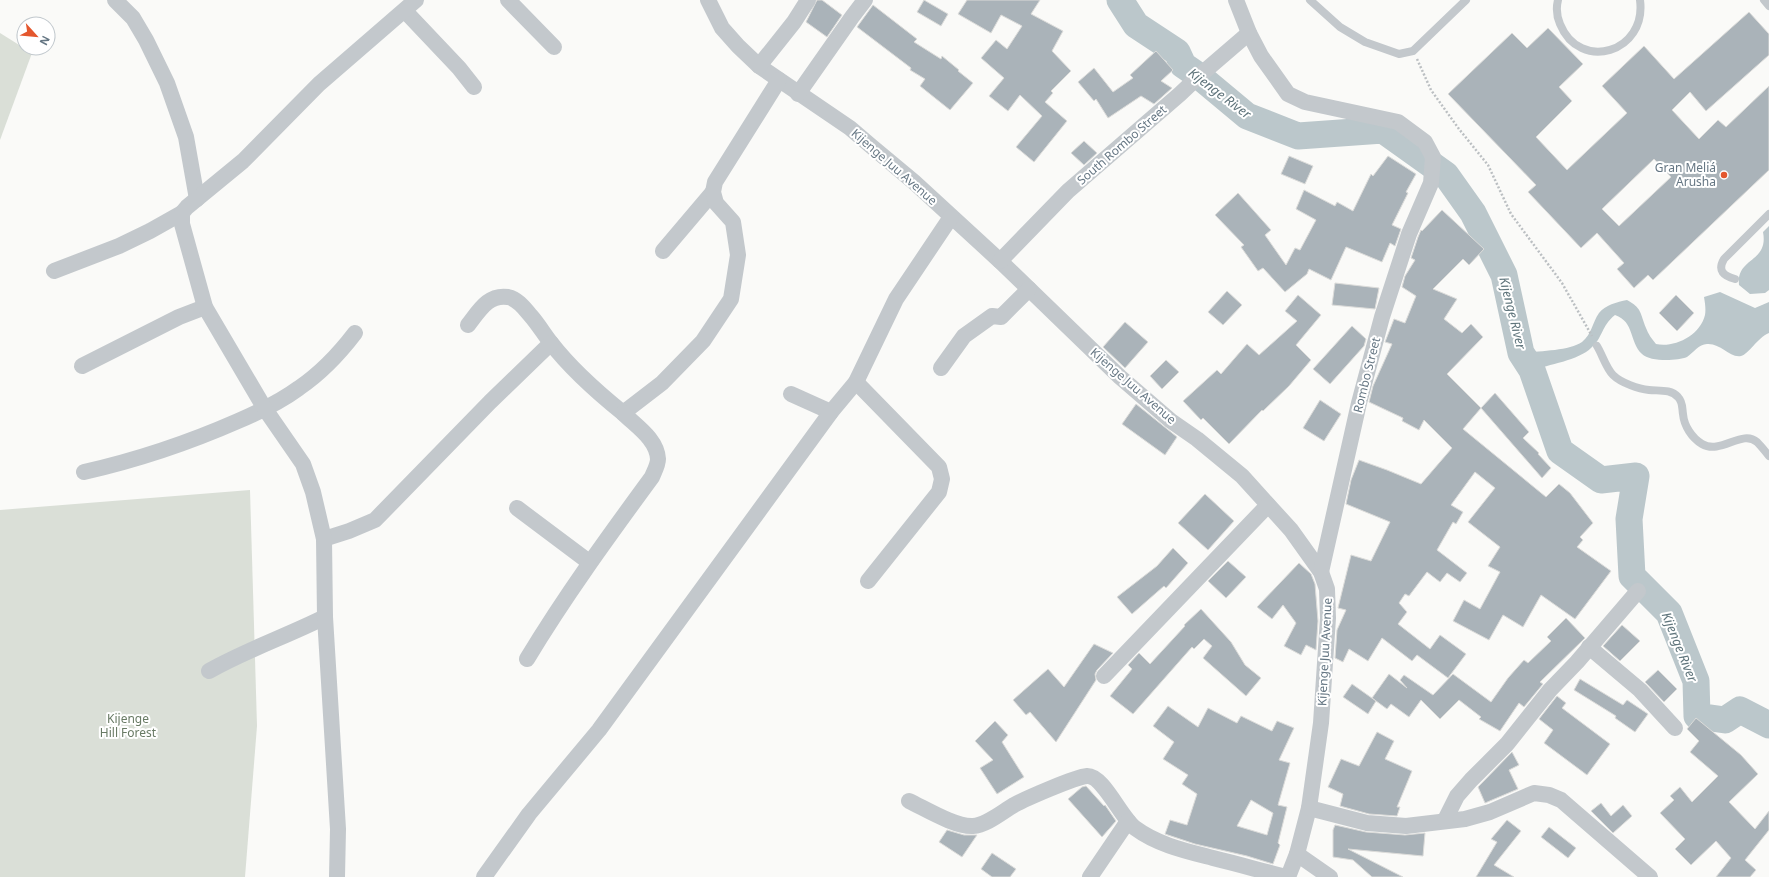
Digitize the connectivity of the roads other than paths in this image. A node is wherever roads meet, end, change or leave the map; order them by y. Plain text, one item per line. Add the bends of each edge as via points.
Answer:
1 (116, 0) edge
2 (416, 0) edge
3 (508, 0) edge
4 (708, 0) edge
5 (808, 0) edge
6 (865, 0) edge
7 (1236, 0) edge
8 (1310, 0) edge
9 (1466, 0) edge
10 (1558, 0) edge
11 (1764, 0) edge
12 (1642, 1) edge
13 (1769, 6) edge
14 (405, 11) junction
15 (1249, 33) junction
16 (554, 47) dead end
17 (759, 66) junction
18 (779, 80) junction
19 (474, 87) dead end
20 (798, 94) junction
21 (713, 192) junction
22 (197, 199) junction
23 (182, 213) junction
24 (1769, 214) edge
25 (951, 217) junction
26 (663, 251) dead end
27 (1000, 261) junction
28 (54, 271) dead end
29 (1735, 279) dead end
30 (1029, 289) junction
31 (205, 307) junction
32 (468, 325) dead end
33 (355, 332) dead end
34 (551, 343) junction
35 (1597, 346) dead end
36 (82, 366) dead end
37 (941, 368) dead end
38 (856, 382) junction
39 (791, 394) dead end
40 (265, 409) junction
41 (831, 412) junction
42 (623, 413) junction
43 (1769, 456) edge
44 (84, 472) dead end
45 (1268, 505) junction
46 (517, 508) dead end
47 (324, 539) junction
48 (589, 562) junction
49 (1321, 572) junction
50 (868, 581) dead end
51 (1638, 590) dead end
52 (325, 617) junction
53 (1589, 647) junction
54 (527, 659) dead end
55 (209, 671) dead end
56 (1104, 676) dead end
57 (1675, 728) dead end
58 (909, 801) dead end
59 (1309, 808) junction
60 (1445, 820) junction
61 (1128, 821) junction
62 (1297, 854) junction
63 (337, 877) edge
64 (484, 877) edge
65 (1090, 877) edge
66 (1287, 877) edge
67 (1330, 877) edge
68 (1650, 877) edge

1 - 22 street via 146,40 167,83 186,137
2 - 14 street
3 - 16 street
4 - 17 street, Kijenge Juu Avenue via 722,28
5 - 17 street
6 - 20 street
7 - 15 street
8 - 9 lane via 1340,27 1365,42 1399,54 1414,51
10 - 12 lane via 1558,19 1563,32 1573,43 1598,52 1611,50 1623,44 1633,34 1639,22
11 - 13 lane
14 - 19 street
14 - 22 street via 319,84 243,161
15 - 27 street, South Rombo Street via 1068,191
15 - 49 street, Rombo Street via 1261,56 1288,94 1304,102 1398,122 1425,142 1433,157 1431,184 1409,234 1382,317 1359,403
17 - 18 street, Kijenge Juu Avenue
18 - 20 street, Kijenge Juu Avenue
18 - 21 street via 715,182
20 - 25 street, Kijenge Juu Avenue via 850,128
21 - 26 street
21 - 42 street via 716,203 733,222 738,255 730,299 703,341 662,383
22 - 23 street
23 - 28 street via 119,246
23 - 31 street via 182,224
24 - 29 lane via 1724,259 1722,272
25 - 27 street, Kijenge Juu Avenue
25 - 38 street via 896,299
27 - 30 street, Kijenge Juu Avenue
30 - 37 street via 1001,317 992,316 964,336
30 - 45 street, Kijenge Juu Avenue via 1120,377 1242,476
31 - 36 street via 179,317
31 - 40 street
32 - 34 street via 488,300 509,297 526,310
33 - 40 street via 328,365 299,388
34 - 42 street via 594,390
34 - 47 street via 375,520
35 - 43 lane via 1613,374 1622,380 1640,389 1673,393 1679,398 1683,405 1687,428 1703,444 1715,447 1738,439 1750,438 1757,441
38 - 41 street
38 - 50 street via 939,467 942,479 939,492
39 - 41 street
40 - 44 street via 206,435 129,462
40 - 47 street via 303,464 313,492
41 - 64 street via 599,730 529,814
42 - 48 street via 648,437 656,448 658,461 652,477
45 - 49 street, Kijenge Juu Avenue via 1291,530
45 - 56 street
46 - 48 street
47 - 52 street
48 - 54 street
49 - 59 street, Kijenge Juu Avenue via 1327,589 1328,618 1321,723
51 - 53 street
52 - 55 street
52 - 63 street via 338,829
53 - 57 street via 1640,690
53 - 60 street via 1534,708 1507,744 1466,785 1457,796
58 - 61 street via 951,821 974,826 1016,804 1087,776 1095,778 1101,784
59 - 60 street via 1368,823 1406,826
59 - 62 street, Kijenge Juu Avenue
60 - 68 street via 1465,819 1490,812 1534,793 1549,795 1561,800
61 - 65 street
61 - 66 street via 1135,828 1168,846
62 - 66 street, Kijenge Juu Avenue
62 - 67 street

